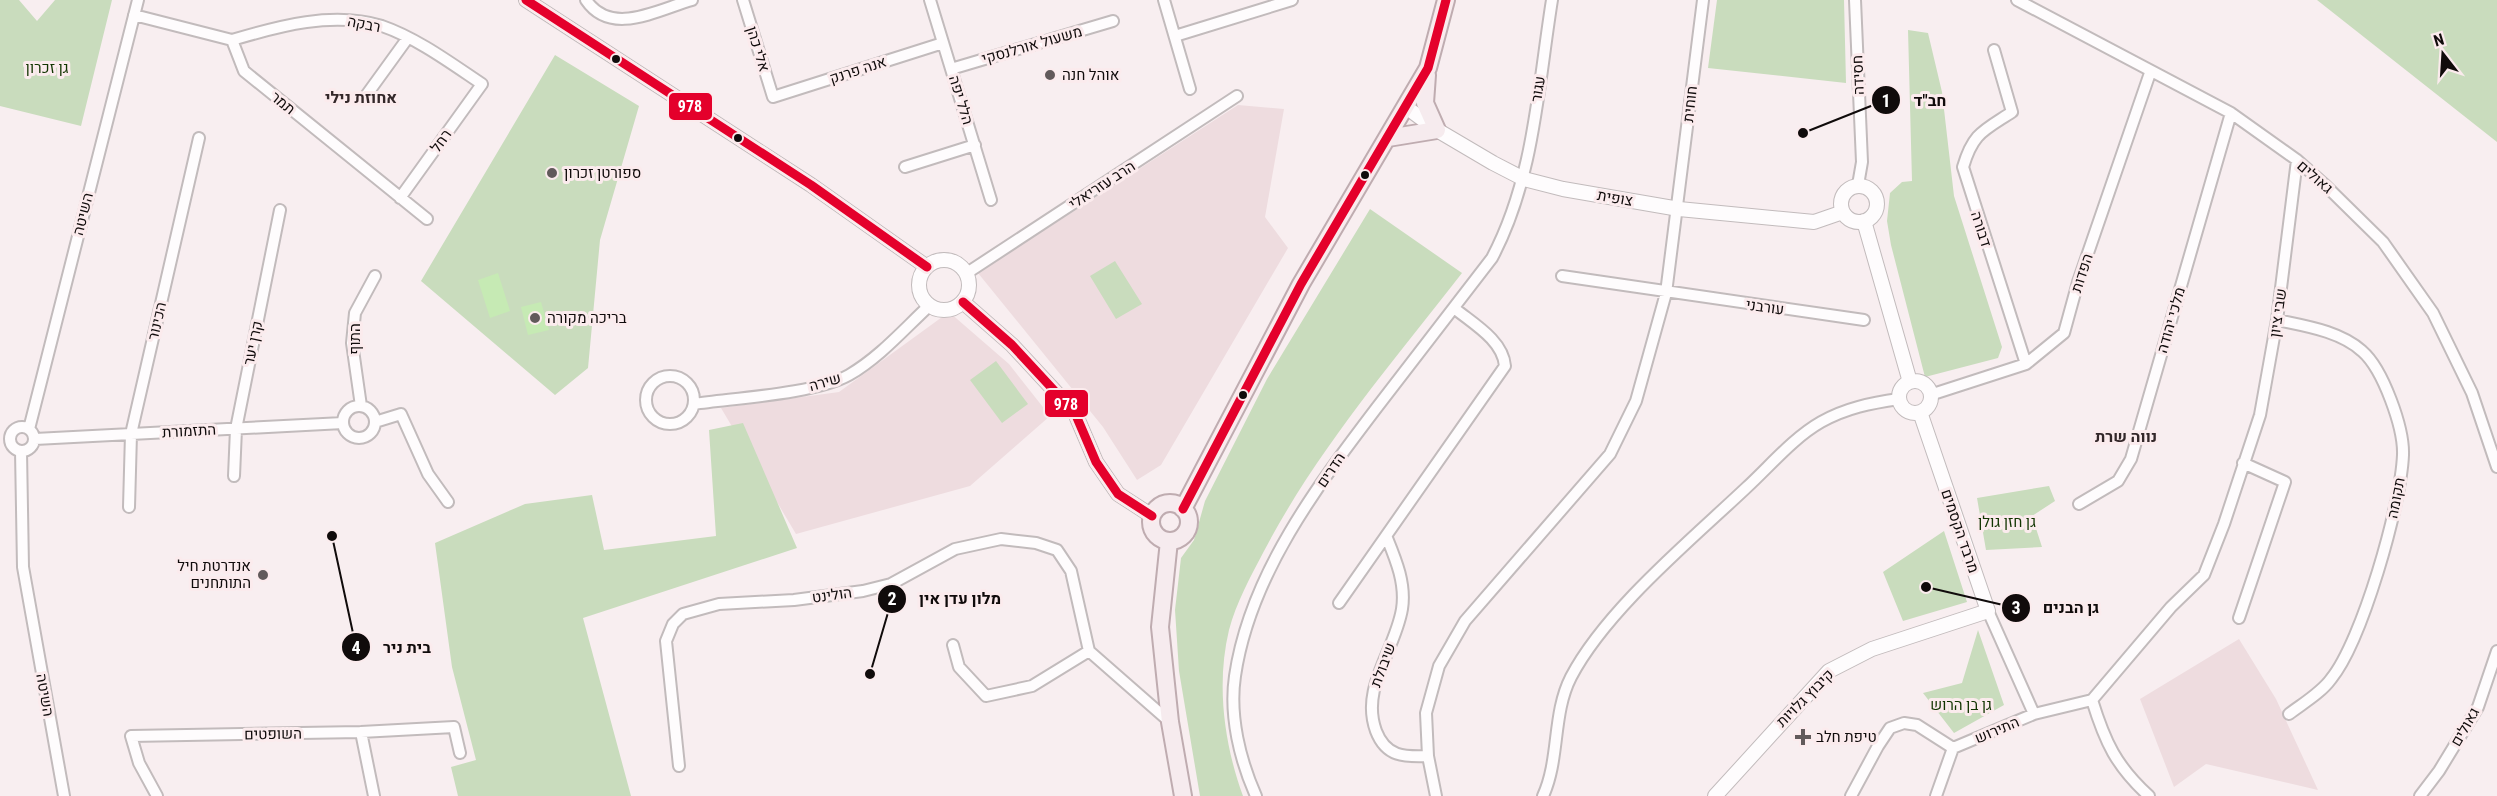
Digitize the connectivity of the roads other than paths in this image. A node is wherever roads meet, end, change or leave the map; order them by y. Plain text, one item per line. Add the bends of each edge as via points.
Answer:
1 (138, 0) edge
2 (526, 0) edge
3 (586, 0) edge
4 (692, 0) edge
5 (744, 0) edge
6 (930, 0) edge
7 (1164, 0) edge
8 (1292, 0) edge
9 (1446, 0) edge
10 (1552, 0) edge
11 (1703, 0) edge
12 (1855, 0) edge
13 (2017, 0) edge
14 (134, 15) junction
15 (1113, 21) dead end
16 (1175, 36) junction
17 (407, 39) junction
18 (232, 40) junction
19 (943, 42) junction
20 (1994, 50) dead end
21 (1428, 68) junction
22 (951, 69) junction
23 (2150, 73) junction
24 (483, 84) joint
25 (1190, 89) dead end
26 (1237, 96) dead end
27 (365, 97) dead end
28 (772, 97) joint
29 (1406, 107) junction
30 (2231, 113) junction
31 (1437, 130) junction
32 (199, 138) dead end
33 (1388, 138) junction
34 (975, 145) junction
35 (2296, 160) junction
36 (905, 167) dead end
37 (1524, 179) junction
38 (1858, 185) junction
39 (400, 198) junction
40 (991, 200) dead end
41 (1679, 209) junction
42 (280, 210) dead end
43 (1843, 212) junction
44 (427, 219) dead end
45 (1864, 221) junction
46 (927, 267) junction
47 (966, 273) junction
48 (375, 276) dead end
49 (1562, 276) dead end
50 (1666, 293) junction
51 (963, 302) junction
52 (930, 305) junction
53 (1454, 308) junction
54 (1864, 320) dead end
55 (2277, 320) junction
56 (2026, 364) junction
57 (1910, 382) junction
58 (1930, 395) junction
59 (1899, 399) junction
60 (694, 404) junction
61 (361, 406) junction
62 (1920, 412) junction
63 (375, 422) junction
64 (343, 423) junction
65 (236, 429) junction
66 (32, 434) junction
67 (131, 434) junction
68 (5, 440) edge
69 (21, 451) junction
70 (2243, 463) junction
71 (2497, 467) edge
72 (234, 476) dead end
73 (448, 502) dead end
74 (2079, 504) dead end
75 (129, 507) dead end
76 (1183, 509) junction
77 (1152, 516) junction
78 (1387, 538) junction
79 (1169, 541) junction
80 (1340, 603) dead end
81 (1988, 611) junction
82 (2239, 618) dead end
83 (953, 645) dead end
84 (1089, 651) junction
85 (2497, 651) edge
86 (2092, 700) junction
87 (2034, 714) junction
88 (2289, 714) dead end
89 (1170, 722) junction
90 (361, 732) junction
91 (1953, 748) junction
92 (460, 753) dead end
93 (1428, 756) junction
94 (679, 766) dead end
95 (64, 796) edge
96 (157, 796) edge
97 (374, 796) edge
98 (1183, 796) edge
99 (1256, 796) edge
100 (1436, 796) edge
101 (1543, 796) edge
102 (1715, 796) edge
103 (1851, 796) edge
104 (1935, 796) edge
105 (2149, 796) edge
106 (2420, 796) edge

1 - 14 street, השיטה
2 - 46 street via 811,185
3 - 4 street via 603,18 619,21
5 - 28 street, אלי כהן
6 - 19 street, הלל יפה
7 - 16 street
8 - 16 street
9 - 21 main road
10 - 37 street, עגור
11 - 41 street, חוחית
12 - 38 street, חסידה via 1862,162
13 - 23 street, גאולים
14 - 18 street
14 - 66 street, השיטה
15 - 22 street, משעול אורלנסקי
16 - 25 street
17 - 18 street, רבקה via 383,27 338,19 274,28
17 - 24 street, רבקה
17 - 27 street
18 - 39 street, תמר via 243,71
19 - 22 street, הלל יפה
19 - 28 street, אנה פרנק
20 - 56 street, דבורה via 2012,112 1977,135 1963,167
21 - 29 main road
21 - 31 main road via 1425,103
22 - 34 street, הלל יפה
23 - 30 street, גאולים
23 - 56 street, הפדות via 2064,333
24 - 39 street, רחל
26 - 47 street, הרב עזריאלי
29 - 31 street, צופית
29 - 33 main road
30 - 35 street, גאולים
30 - 74 street, מלכי יהודה via 2131,459 2118,481
31 - 33 main road
31 - 37 street, צופית
32 - 67 street, הכינור
33 - 76 main road via 1301,284
34 - 36 street
34 - 40 street, הלל יפה
35 - 55 street, שבי ציון
35 - 71 street, גאולים via 2383,242 2433,313 2472,393
37 - 41 street, צופית
37 - 53 street, הדרים via 1503,238
38 - 43 street via 1844,193
38 - 45 street via 1869,188 1877,203 1874,214
39 - 44 street, תמר
41 - 43 street, צופית via 1814,222
41 - 50 street
42 - 65 street, קרן יער
43 - 45 street via 1850,219
45 - 57 street
46 - 47 street via 948,260
46 - 52 street via 920,283
47 - 51 street via 969,288
48 - 61 street, התוף via 355,313 352,343
49 - 50 street, עורבני
50 - 54 street, עורבני
50 - 93 street via 1636,401 1610,454 1450,643 1426,713
51 - 52 street via 944,310
51 - 77 street via 1012,345 1075,413 1096,462 1118,494
52 - 60 street, שירה via 848,376 828,384
53 - 78 street via 1495,342 1504,354 1505,366
53 - 99 street, הדרים via 1339,458 1283,544 1258,599 1243,641 1234,703 1239,742
55 - 70 street, שבי ציון via 2260,415
55 - 88 street, תקומה via 2332,334 2362,350 2381,373 2403,452 2389,532 2354,638 2331,680
56 - 58 street, הפדות
57 - 58 street via 1921,382
57 - 59 street via 1900,391
58 - 62 street via 1927,407
59 - 62 street via 1904,409
59 - 101 street via 1841,412 1802,436 1634,596 1583,656 1570,679 1562,700
60 - 60 street via 691,388 670,376 655,382 647,395 654,418 668,424 682,421
61 - 63 street via 369,410
61 - 64 street via 348,410
62 - 81 street, מרבד הקסמים
63 - 64 street via 372,432 363,437 352,436
63 - 73 street via 401,414 428,474
64 - 65 street, התזמורת
65 - 67 street, התזמורת
65 - 72 street, קרן יער
66 - 67 street, התזמורת
66 - 68 street via 22,426
66 - 69 street via 29,449
67 - 75 street, הכינור
68 - 69 street
69 - 95 street, השיטה via 23,567
70 - 82 street via 2285,482
70 - 86 street, שבי ציון via 2204,575 2171,607
76 - 77 main road via 1166,504
76 - 79 main road via 1189,520 1186,533
77 - 79 main road via 1154,533
78 - 80 street
78 - 93 street, שיבולת via 1402,585 1402,607 1374,690 1371,716 1377,735 1389,752 1403,757
79 - 89 main road via 1160,627
81 - 87 street, מרבד הקסמים
81 - 102 street, קיבוץ גלויות via 1872,650 1830,670
83 - 84 street via 959,667 986,696 1032,686
84 - 89 street
84 - 94 street, הולינט via 1071,571 1057,550 1001,539 955,549 891,584 863,591 719,604 683,614 673,624 666,641
85 - 106 street, גאולים via 2478,707
86 - 87 street, התירוש
86 - 105 street via 2120,768
87 - 91 street, התירוש
89 - 98 main road
90 - 92 street, השופטים via 454,727
90 - 96 street, השופטים via 131,736 139,763
90 - 97 street
91 - 103 street via 1917,725 1904,723 1890,728
91 - 104 street
93 - 100 street

